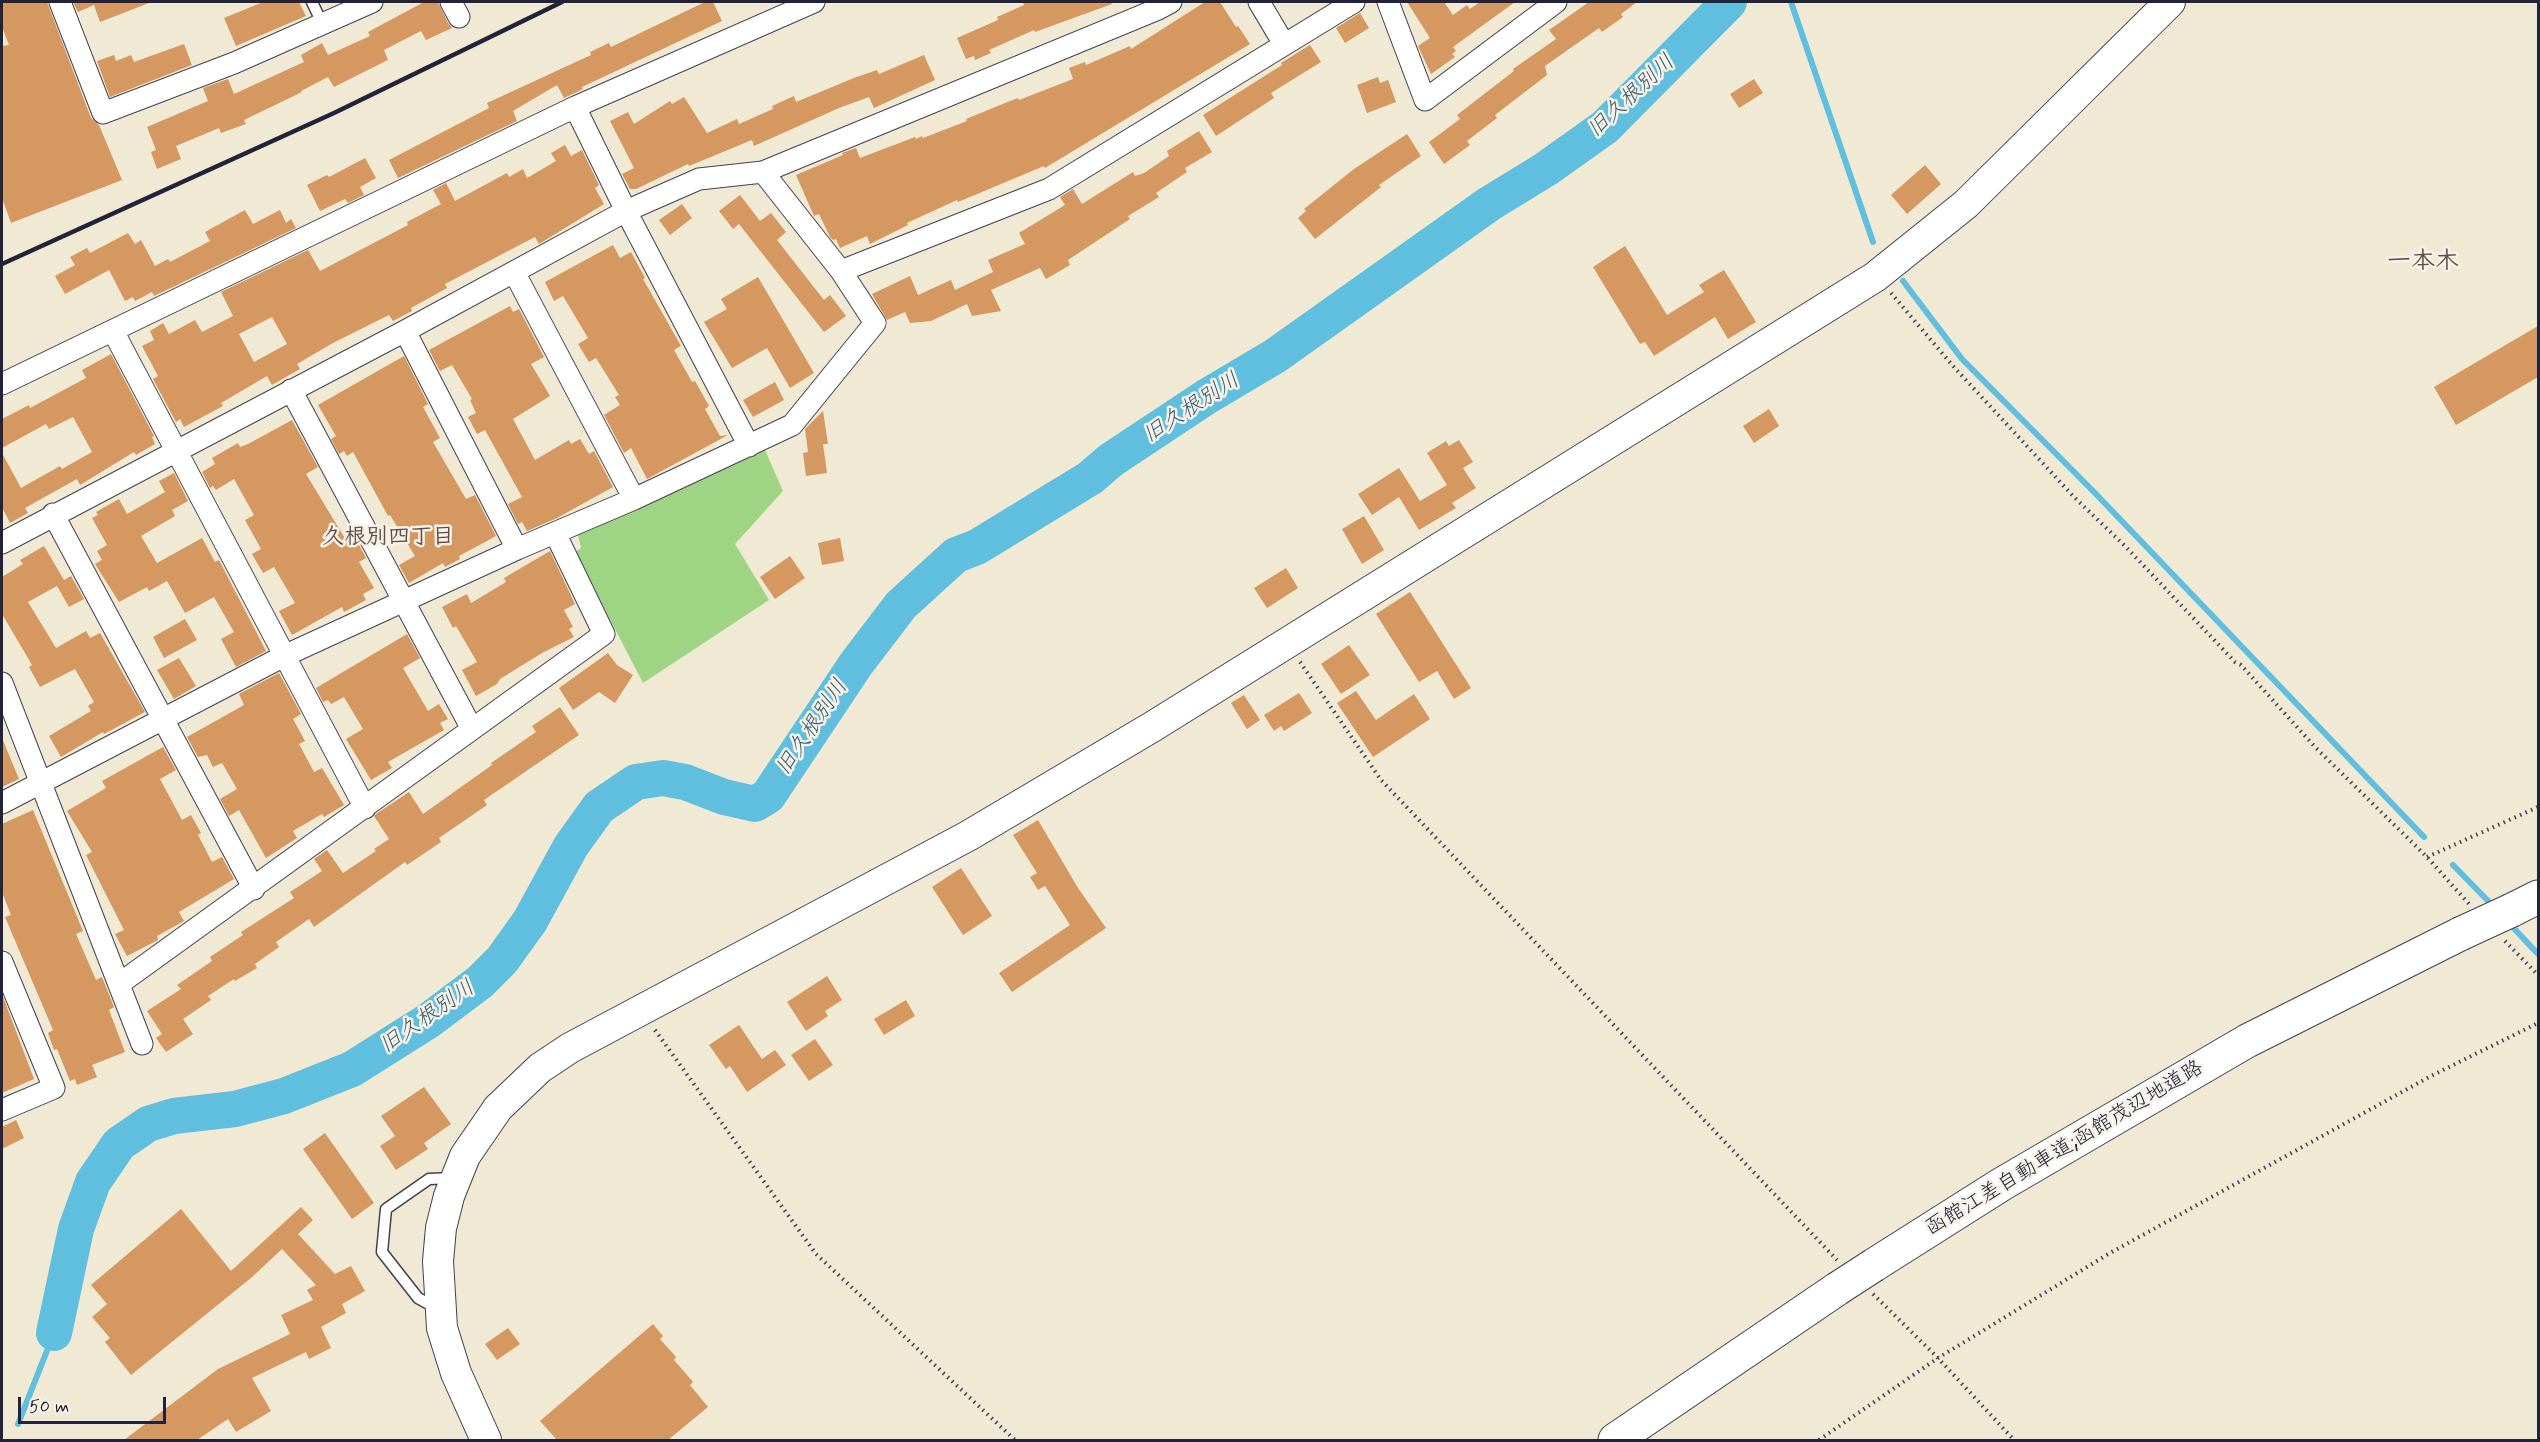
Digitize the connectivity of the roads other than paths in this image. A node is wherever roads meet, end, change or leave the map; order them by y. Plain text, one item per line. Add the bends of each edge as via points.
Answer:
1 (60, 2) edge
2 (312, 2) edge
3 (372, 2) edge
4 (814, 2) edge
5 (1171, 2) edge
6 (1259, 2) edge
7 (1354, 2) edge
8 (1389, 2) edge
9 (1556, 2) edge
10 (2170, 2) edge
11 (322, 23) junction
12 (1284, 44) junction
13 (575, 107) junction
14 (763, 172) junction
15 (626, 211) junction
16 (841, 271) junction
17 (514, 272) junction
18 (113, 331) junction
19 (405, 331) junction
20 (2, 384) edge
21 (291, 390) junction
22 (749, 446) junction
23 (177, 449) junction
24 (634, 499) junction
25 (53, 514) junction
26 (555, 533) junction
27 (2, 543) edge
28 (517, 549) junction
29 (402, 601) junction
30 (284, 656) junction
31 (2, 683) edge
32 (163, 719) junction
33 (472, 729) junction
34 (42, 783) junction
35 (2, 803) edge
36 (365, 808) junction
37 (254, 889) junction
38 (2525, 903) edge
39 (2, 962) edge
40 (119, 984) junction
41 (142, 1044) dead end
42 (2, 1110) edge
43 (456, 1178) junction
44 (440, 1310) junction
45 (486, 1440) edge
46 (1615, 1440) edge

1 - 11 street via 102,113 234,63
2 - 11 lane
3 - 11 street
4 - 13 street
5 - 14 street
6 - 12 street
7 - 12 street
8 - 9 street via 1425,100
10 - 43 street via 1966,204 1875,277 1152,728 968,836 570,1048 518,1086 498,1108 465,1156
12 - 16 street via 1049,189
13 - 15 street
13 - 18 street
14 - 15 street via 699,179
14 - 16 street
15 - 17 street
15 - 22 street
16 - 22 street via 875,323 792,425
17 - 19 street
17 - 24 street
18 - 20 street
18 - 23 street
19 - 21 street
19 - 28 street
21 - 23 street
21 - 29 street
22 - 24 street
23 - 25 street
23 - 30 street
24 - 26 street
25 - 27 street
25 - 32 street
26 - 28 street
26 - 33 street via 604,634
28 - 29 street
29 - 30 street
29 - 33 street
30 - 32 street
30 - 36 street
31 - 34 street
32 - 34 street
32 - 37 street
33 - 36 street
34 - 35 street
34 - 40 street
36 - 37 street
37 - 40 street
38 - 46 highway, 函館江差自動車道;函館茂辺地道路, bridge via 2247,1041 2002,1184 1854,1276
39 - 42 street via 54,1088
40 - 41 street
43 - 44 street via 441,1228
43 - 44 lane via 429,1179 387,1209 382,1252 418,1298
44 - 45 street via 456,1373

